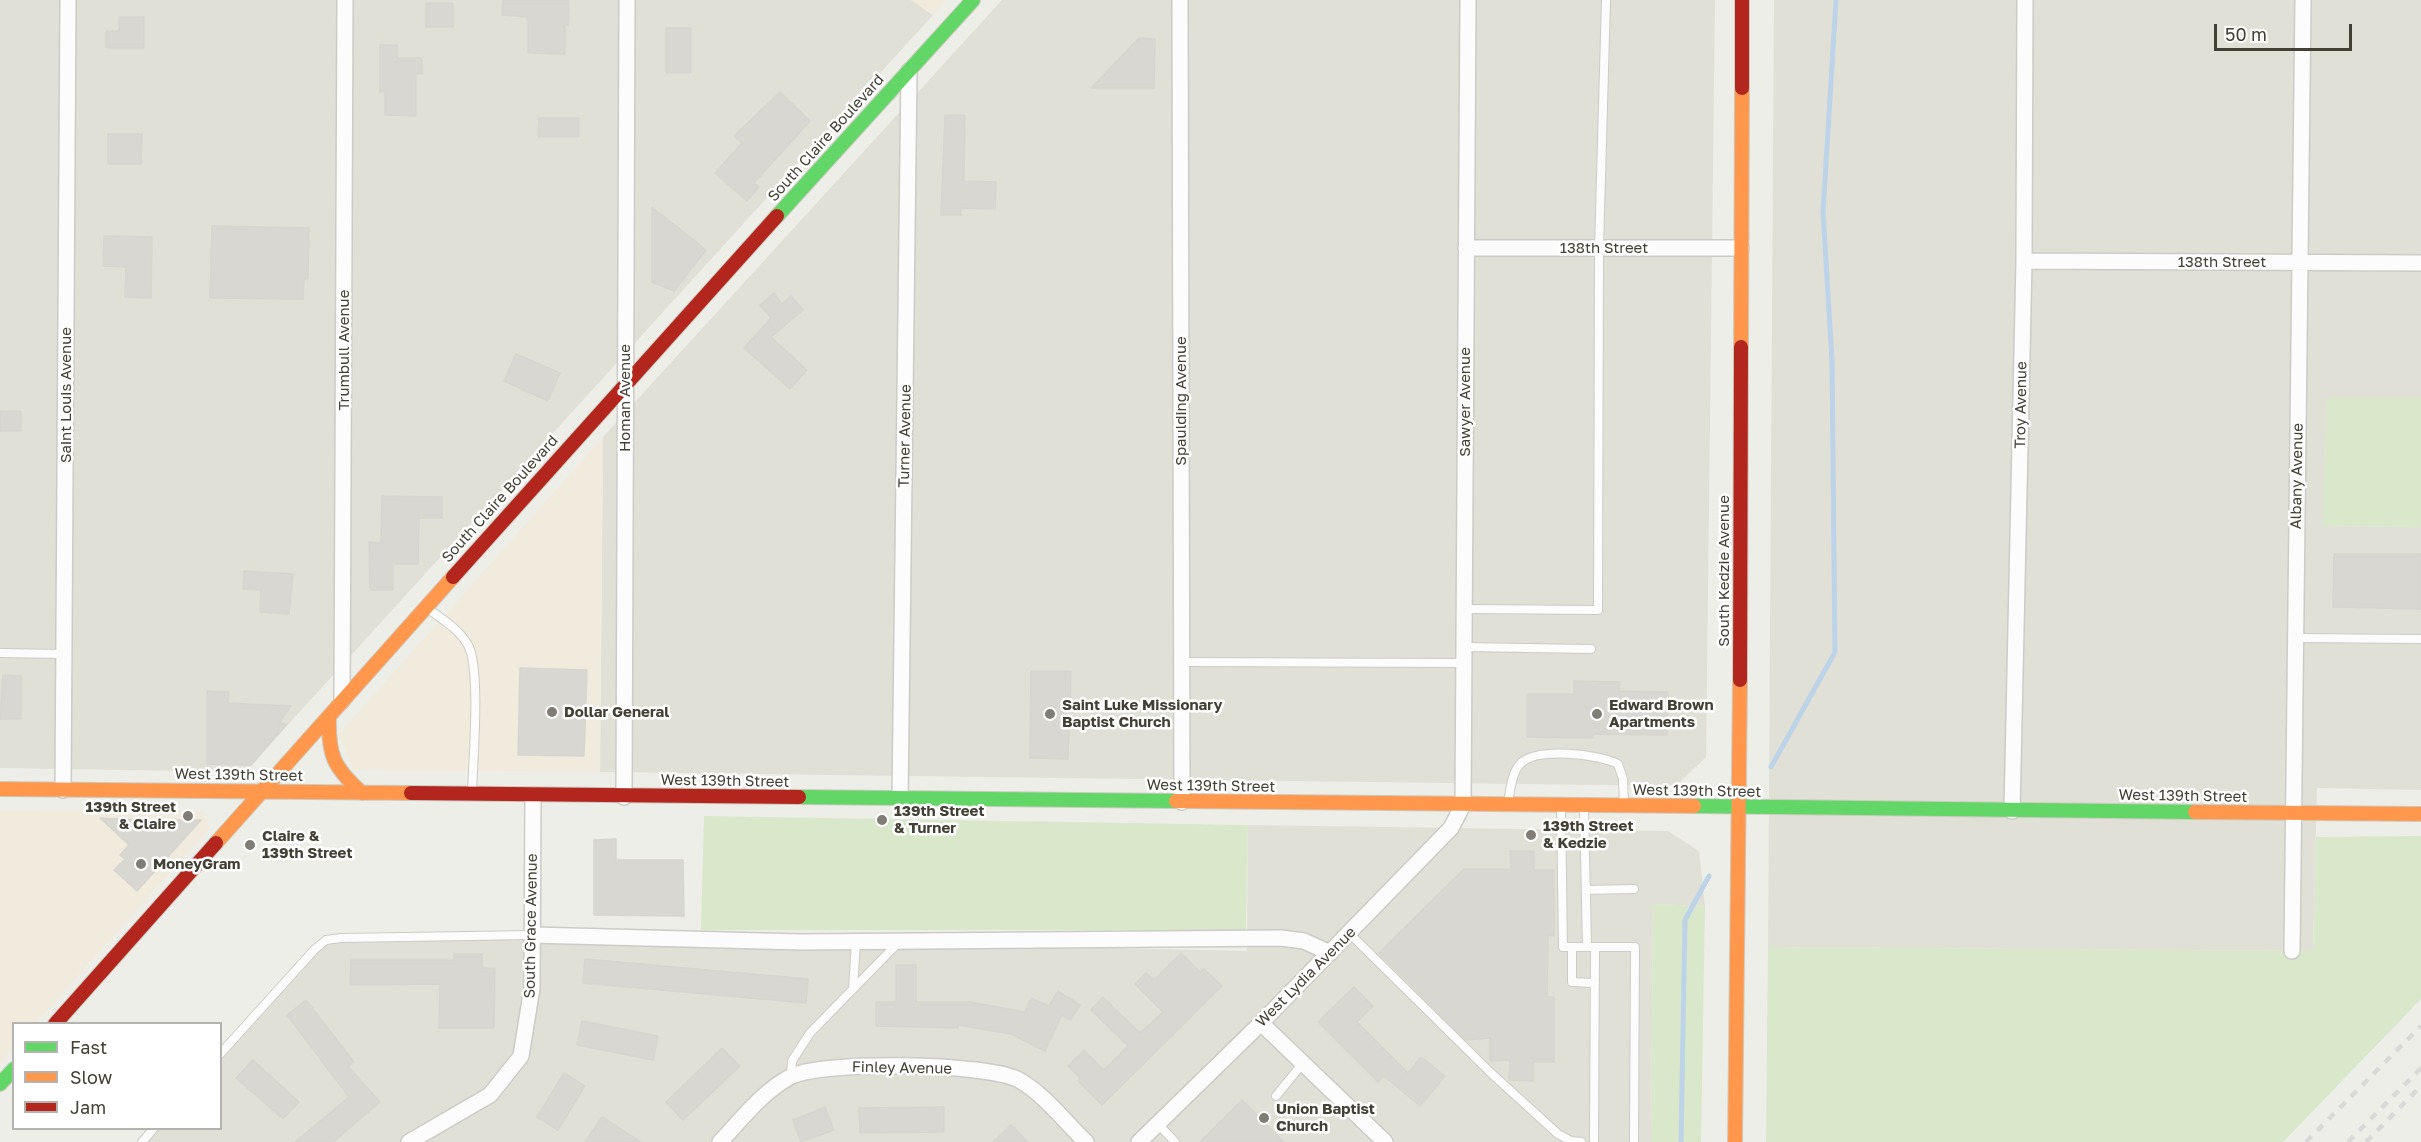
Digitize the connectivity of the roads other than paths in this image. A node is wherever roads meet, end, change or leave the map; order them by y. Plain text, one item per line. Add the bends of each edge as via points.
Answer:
1 (69, 0) edge
2 (345, 0) edge
3 (627, 0) edge
4 (973, 0) edge
5 (1180, 0) edge
6 (1468, 0) edge
7 (1606, 0) edge
8 (1742, 0) edge
9 (2025, 0) edge
10 (2303, 0) edge
11 (909, 71) junction
12 (1466, 248) junction
13 (1599, 248) junction
14 (1741, 248) junction
15 (2024, 261) junction
16 (2300, 262) junction
17 (2421, 263) edge
18 (626, 383) junction
19 (426, 607) junction
20 (1464, 609) junction
21 (2295, 638) junction
22 (2421, 639) edge
23 (1591, 650) dead end
24 (0, 653) edge
25 (64, 654) junction
26 (1464, 655) junction
27 (1182, 662) junction
28 (342, 701) junction
29 (329, 716) junction
30 (0, 789) edge
31 (63, 790) junction
32 (262, 792) junction
33 (362, 794) junction
34 (472, 795) junction
35 (533, 795) junction
36 (624, 797) junction
37 (900, 800) junction
38 (1182, 802) junction
39 (1463, 805) junction
40 (1508, 806) junction
41 (1561, 806) junction
42 (1584, 806) junction
43 (1624, 807) junction
44 (1740, 808) junction
45 (2012, 811) junction
46 (2293, 813) junction
47 (2421, 814) edge
48 (1634, 889) dead end
49 (1586, 890) junction
50 (1348, 933) junction
51 (532, 935) junction
52 (856, 941) junction
53 (901, 941) junction
54 (1567, 947) junction
55 (1591, 947) junction
56 (2292, 951) dead end
57 (1330, 953) junction
58 (1595, 982) junction
59 (853, 990) junction
60 (56, 1022) edge
61 (1261, 1023) junction
62 (222, 1052) edge
63 (1303, 1063) junction
64 (12, 1071) edge
65 (791, 1076) junction
66 (0, 1084) edge
67 (1276, 1096) dead end
68 (1158, 1124) junction
69 (152, 1130) edge
70 (142, 1142) edge
71 (409, 1142) edge
72 (720, 1142) edge
73 (1086, 1142) edge
74 (1139, 1142) edge
75 (1175, 1142) edge
76 (1385, 1142) edge
77 (1581, 1142) edge
78 (1594, 1142) edge
79 (1634, 1142) edge
80 (1735, 1142) edge

1 - 25 street, Saint Louis Avenue
2 - 28 street, Trumbull Avenue
3 - 18 street, Homan Avenue
4 - 11 street, South Claire Boulevard
5 - 27 street, Spaulding Avenue
6 - 12 street, Sawyer Avenue
7 - 13 lane
8 - 14 street, South Kedzie Avenue
9 - 15 street, Troy Avenue
10 - 16 street, Albany Avenue
11 - 18 street, South Claire Boulevard
11 - 37 street, Turner Avenue
12 - 13 street, 138th Street
12 - 20 street, Sawyer Avenue
13 - 14 street, 138th Street
13 - 20 lane via 1598,610
14 - 44 street, South Kedzie Avenue
15 - 16 street, 138th Street
15 - 45 street, Troy Avenue
16 - 17 street, 138th Street
16 - 21 street, Albany Avenue
18 - 19 street, South Claire Boulevard
18 - 36 street, Homan Avenue
19 - 28 street, South Claire Boulevard
19 - 34 lane via 469,646 474,667
20 - 26 street, Sawyer Avenue
21 - 22 lane
21 - 46 street, Albany Avenue
23 - 26 lane
24 - 25 lane
25 - 31 street, Saint Louis Avenue
26 - 27 lane
26 - 39 street, Sawyer Avenue
27 - 38 street, Spaulding Avenue
28 - 29 street, South Claire Boulevard
29 - 32 street, South Claire Boulevard
29 - 33 street via 328,753 334,767
30 - 31 street, West 139th Street
31 - 32 street, West 139th Street
32 - 33 street, West 139th Street
32 - 60 street, South Claire Boulevard
33 - 34 street, West 139th Street
34 - 35 street, West 139th Street
35 - 36 street, West 139th Street
35 - 51 street, South Grace Avenue
36 - 37 street, West 139th Street
37 - 38 street, West 139th Street
38 - 39 street, West 139th Street
39 - 40 street, West 139th Street
39 - 50 street, West Lydia Avenue via 1451,828
40 - 41 street, West 139th Street
40 - 43 lane via 1519,765 1531,756 1585,755 1618,764
41 - 42 street, West 139th Street
41 - 54 lane
42 - 43 street, West 139th Street
42 - 49 lane
43 - 44 street, West 139th Street
44 - 45 street, West 139th Street
44 - 80 street, South Kedzie Avenue
45 - 46 street, West 139th Street
46 - 47 street, West 139th Street
46 - 56 street, Albany Avenue
48 - 49 lane
49 - 55 lane
50 - 57 street, West Lydia Avenue
50 - 77 lane via 1558,1134
51 - 52 street
51 - 62 lane via 326,940
51 - 71 street, South Grace Avenue via 532,988 521,1056 490,1095
52 - 53 street
52 - 59 lane
53 - 57 street via 1281,939 1304,941
53 - 59 lane
54 - 55 lane
54 - 58 lane via 1572,982
55 - 58 lane
55 - 79 lane via 1635,947
57 - 61 street, West Lydia Avenue
58 - 78 lane
59 - 65 lane via 798,1048
61 - 63 street
61 - 68 street, West Lydia Avenue
63 - 67 lane
63 - 76 street
64 - 66 street
65 - 72 street, Finley Avenue via 766,1094
65 - 73 street, Finley Avenue via 840,1067 989,1070 1028,1086
68 - 74 street, West Lydia Avenue
68 - 75 lane
69 - 70 lane

